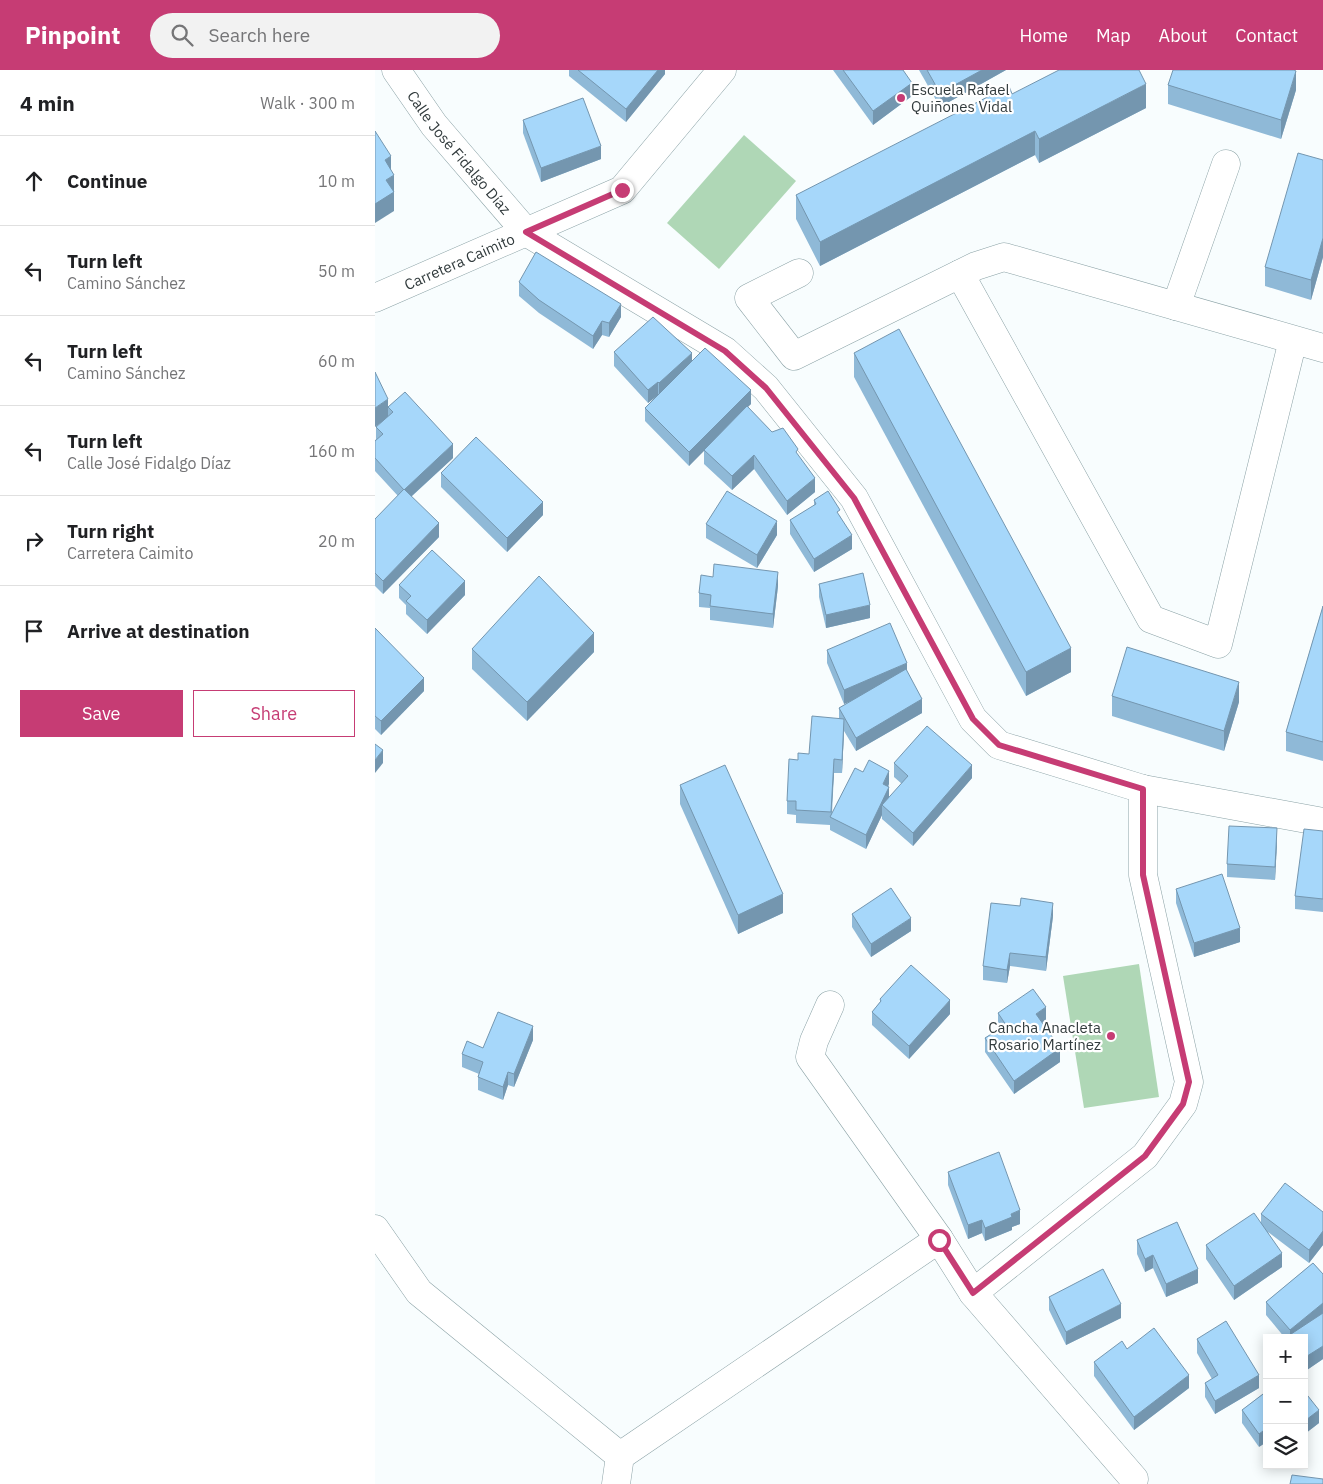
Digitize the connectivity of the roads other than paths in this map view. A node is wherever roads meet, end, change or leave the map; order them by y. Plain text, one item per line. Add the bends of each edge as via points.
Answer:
1 (396, 70) edge
2 (723, 70) edge
3 (1226, 164) dead end
4 (526, 232) junction
5 (799, 273) dead end
6 (960, 274) junction
7 (375, 298) edge
8 (1176, 306) junction
9 (1293, 340) junction
10 (1323, 348) edge
11 (1143, 789) junction
12 (1323, 822) edge
13 (830, 1004) dead end
14 (375, 1229) edge
15 (939, 1240) junction
16 (973, 1293) junction
17 (620, 1456) junction
18 (1134, 1479) dead end
19 (616, 1484) edge

1 - 4 street, Calle José Fidalgo Díaz via 434,125
2 - 4 street, Carretera Caimito via 622,190
3 - 8 street
4 - 7 street, Carretera Caimito
4 - 11 street, Calle José Fidalgo Díaz via 725,351 766,388 854,498 973,719 999,745
5 - 6 street via 749,298 794,356
6 - 8 street via 1004,257
6 - 9 street via 1151,619 1217,644
8 - 9 street
9 - 10 street
11 - 12 street, Calle José Fidalgo Díaz
11 - 16 street via 1143,875 1189,1082 1183,1104 1145,1156
13 - 15 street via 810,1057
14 - 17 street via 419,1292
15 - 16 street
15 - 17 street
16 - 18 street
17 - 19 street

